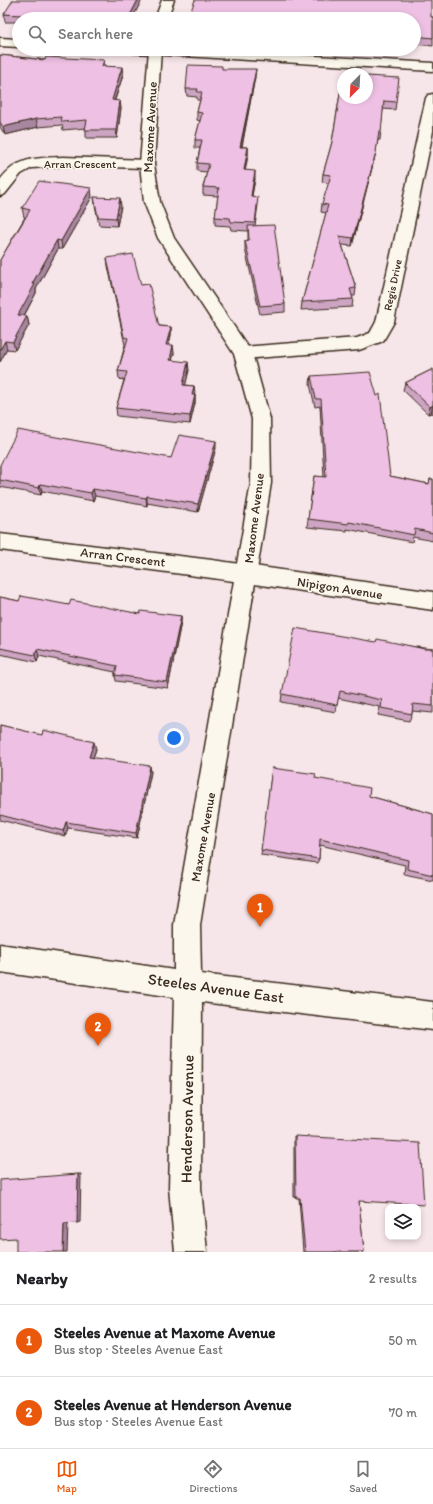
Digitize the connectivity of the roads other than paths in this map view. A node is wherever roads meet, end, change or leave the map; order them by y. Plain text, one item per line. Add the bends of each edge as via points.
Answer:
1 (168, 0) edge
2 (164, 12) edge
3 (0, 42) edge
4 (12, 43) edge
5 (155, 56) edge
6 (253, 56) edge
7 (433, 67) edge
8 (433, 98) edge
9 (147, 164) junction
10 (0, 191) edge
11 (243, 353) junction
12 (0, 542) edge
13 (247, 574) junction
14 (433, 601) edge
15 (0, 958) edge
16 (188, 986) junction
17 (433, 1016) edge
18 (191, 1252) edge

1 - 2 street
3 - 4 street
5 - 9 street, Maxome Avenue
6 - 7 street
8 - 11 street, Regis Drive via 385,322 378,337 360,344
9 - 10 street, Arran Crescent via 52,162 24,165 8,178
9 - 11 street, Maxome Avenue via 152,202 166,238
11 - 13 street, Maxome Avenue via 261,419 261,483
12 - 13 street, Arran Crescent
13 - 14 street, Nipigon Avenue
13 - 16 street, Maxome Avenue via 187,925
15 - 16 street, Steeles Avenue East
16 - 17 street, Steeles Avenue East
16 - 18 street, Henderson Avenue via 185,1188

